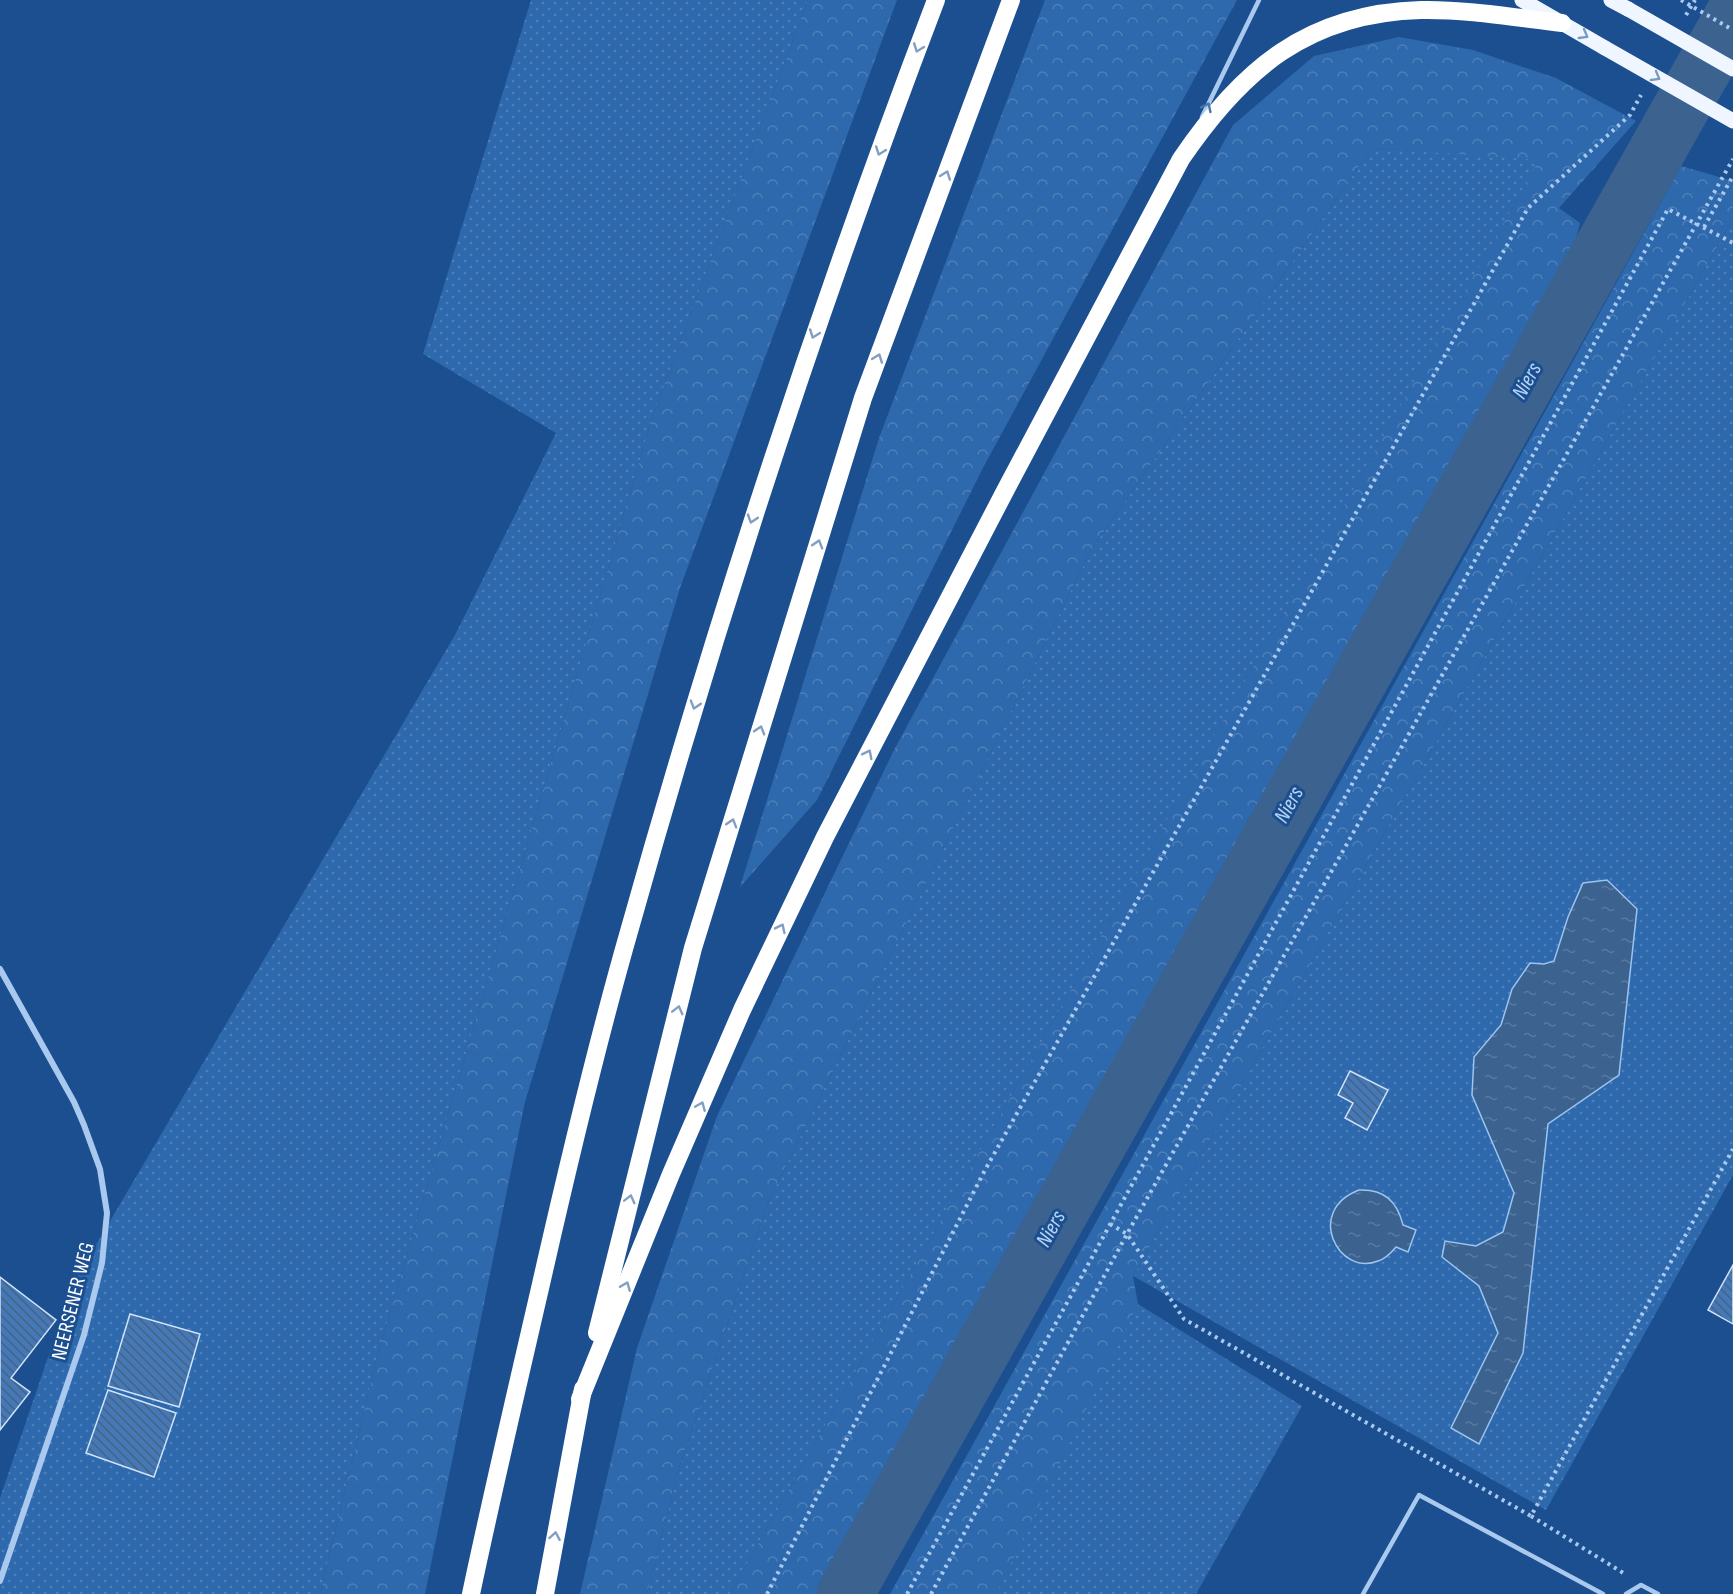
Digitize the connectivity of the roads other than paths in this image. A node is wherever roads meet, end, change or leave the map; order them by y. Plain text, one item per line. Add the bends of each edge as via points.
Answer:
1 (936, 0) edge
2 (1011, 0) edge
3 (1259, 0) edge
4 (1522, 0) edge
5 (1611, 0) edge
6 (1562, 22) junction
7 (1733, 69) edge
8 (1733, 121) edge
9 (1181, 159) junction
10 (0, 969) edge
11 (580, 1399) junction
12 (0, 1581) edge
13 (471, 1594) edge
14 (545, 1594) edge
15 (1363, 1594) edge
16 (1603, 1594) edge
17 (1626, 1594) edge
18 (1658, 1594) edge

1 -> 13 highway via 798,381 737,564 672,781 581,1109
11 -> 2 highway via 693,948 862,398
9 -> 3 lane
4 - 6 main road
5 - 7 main road, bridge
6 -> 8 main road, bridge
6 - 9 highway via 1423,10 1351,20 1300,40 1267,62 1215,113
11 -> 9 highway via 742,1010 815,857
10 - 12 street, NEERSENER WEG via 81,1117 100,1169 106,1213 102,1263 84,1335
14 -> 11 highway
15 - 16 lane via 1419,1495
17 - 18 lane via 1641,1585

